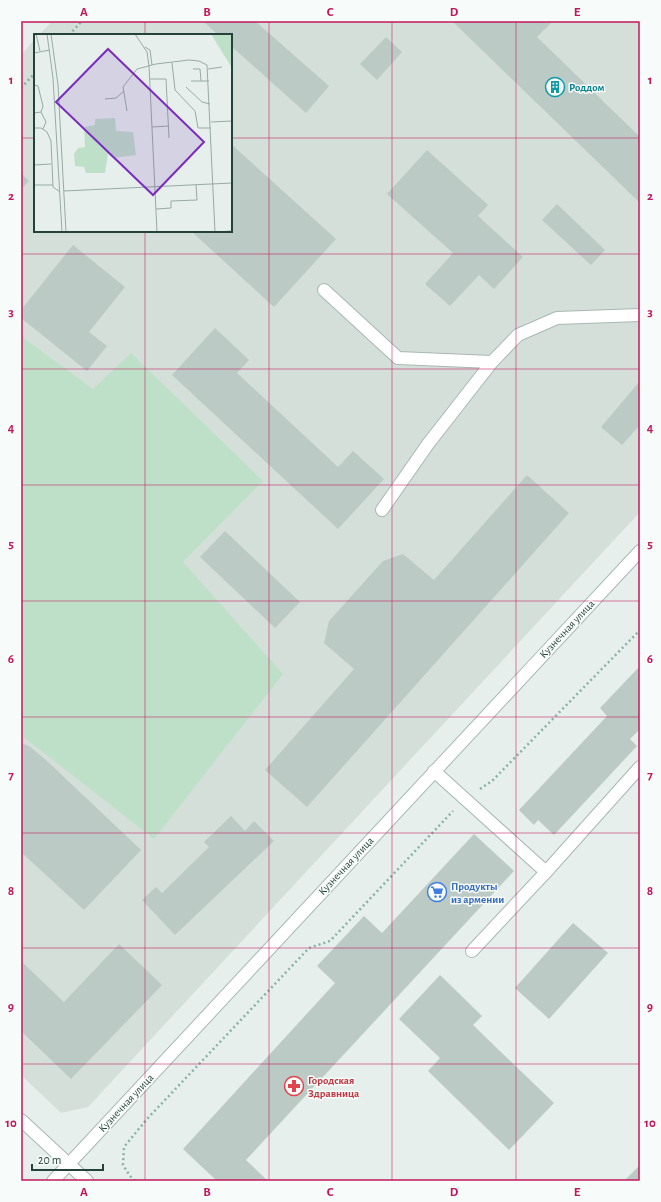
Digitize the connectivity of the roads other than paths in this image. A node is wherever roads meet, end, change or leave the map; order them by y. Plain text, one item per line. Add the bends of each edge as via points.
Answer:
1 (324, 290) dead end
2 (640, 315) edge
3 (492, 362) junction
4 (382, 510) dead end
5 (640, 551) edge
6 (640, 767) edge
7 (434, 771) junction
8 (546, 872) junction
9 (472, 951) dead end
10 (21, 1120) edge
11 (69, 1164) junction
12 (53, 1181) edge
13 (86, 1181) edge

1 - 3 street via 398,358
2 - 3 street via 557,318 518,334
3 - 4 street via 428,444
5 - 7 street, Кузнечная улица
6 - 8 street
7 - 8 street
7 - 11 street, Кузнечная улица
8 - 9 street
10 - 11 street
11 - 12 street, Кузнечная улица
11 - 13 street

